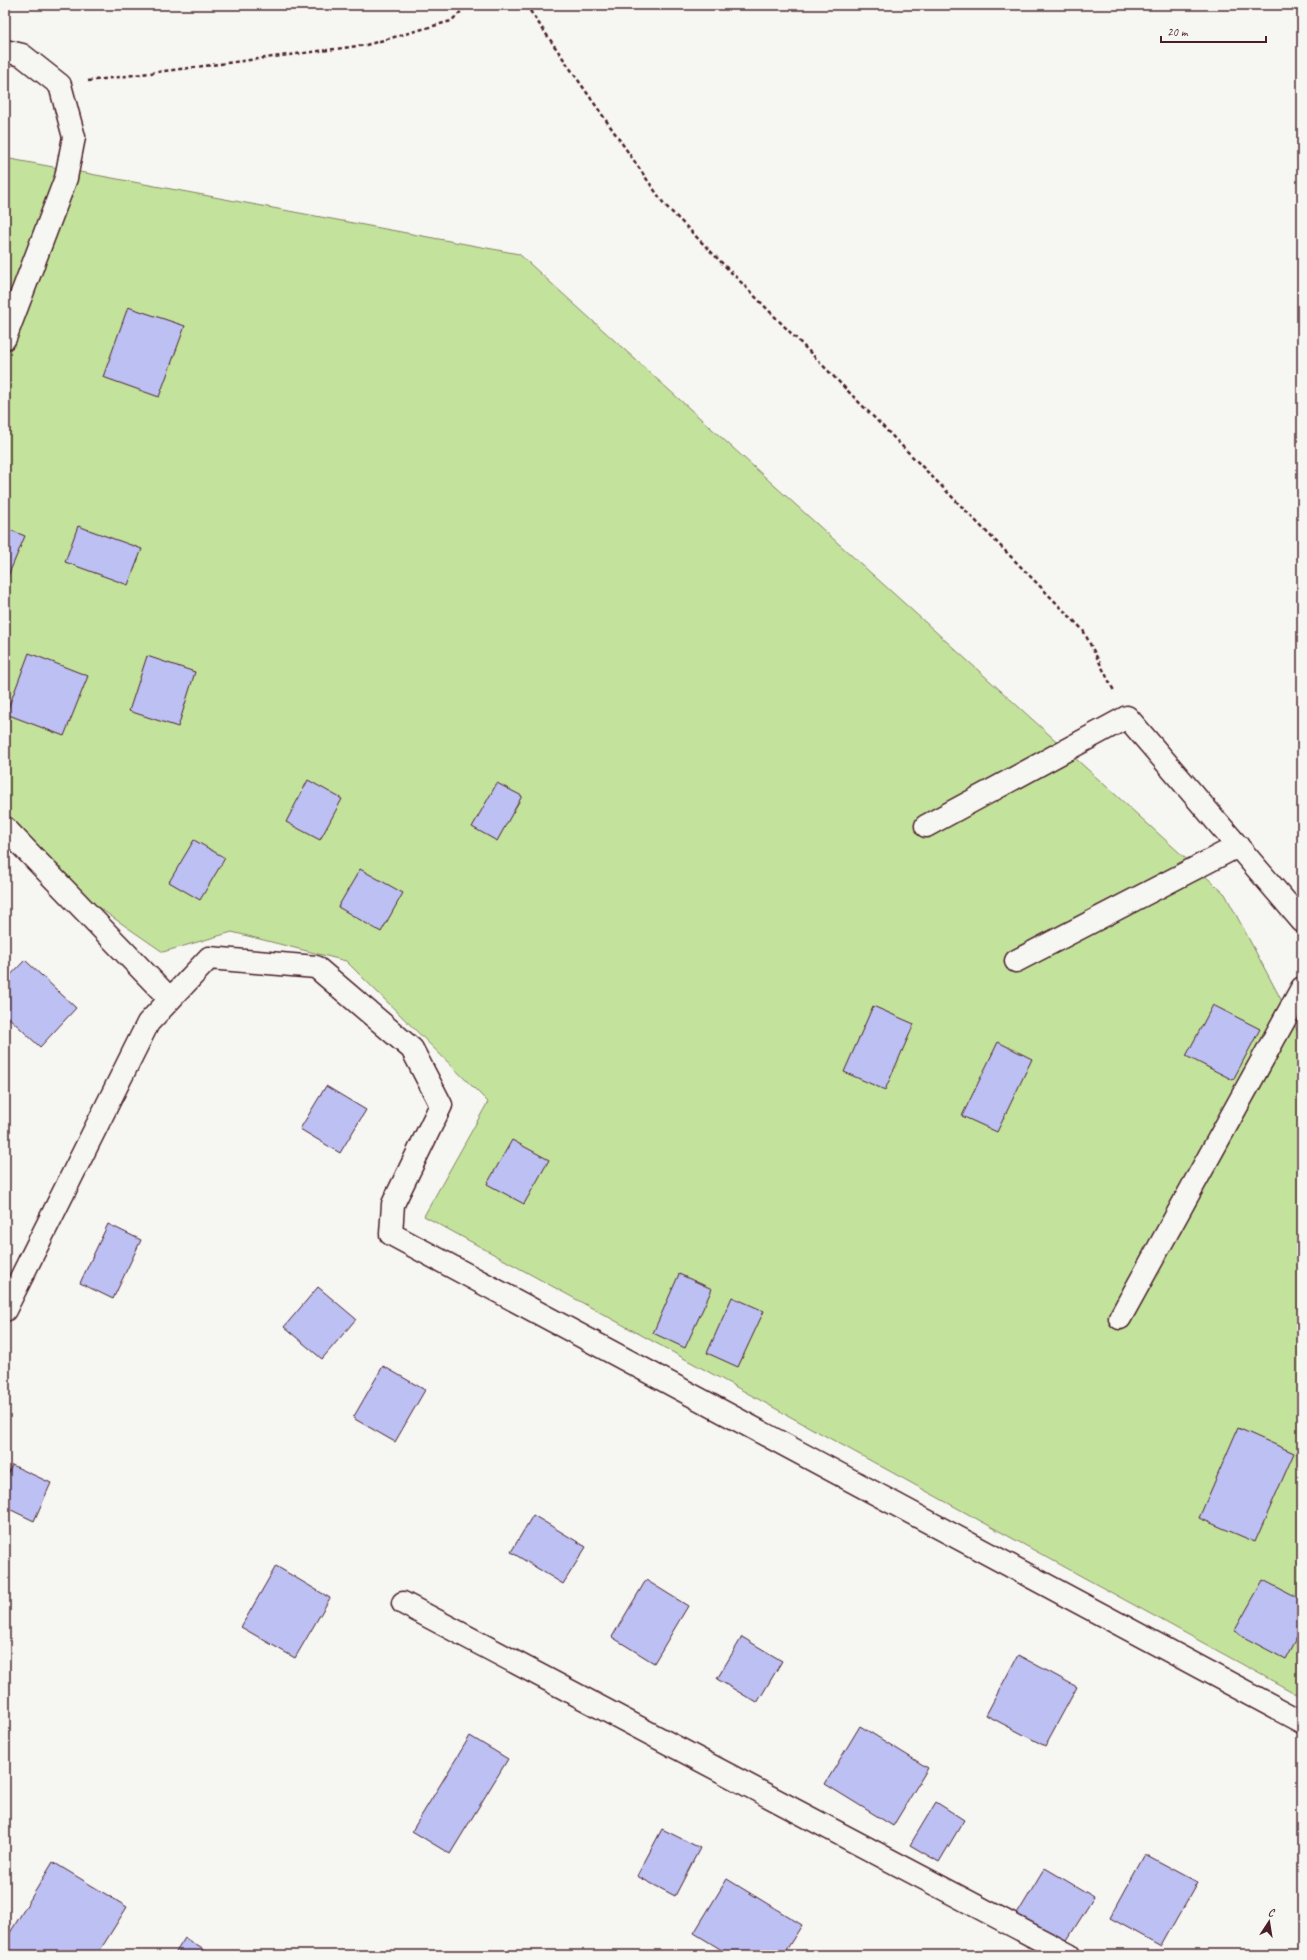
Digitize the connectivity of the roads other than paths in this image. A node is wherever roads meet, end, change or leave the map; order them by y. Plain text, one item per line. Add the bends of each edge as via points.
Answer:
1 (5, 51) edge
2 (5, 338) edge
3 (926, 826) dead end
4 (5, 828) edge
5 (1238, 846) junction
6 (1302, 921) edge
7 (1016, 962) dead end
8 (1302, 988) edge
9 (170, 999) junction
10 (5, 1310) edge
11 (1120, 1318) dead end
12 (403, 1603) dead end
13 (1302, 1722) edge
14 (1069, 1955) edge

1 - 2 street via 22,55 60,85 74,137 66,178
3 - 5 street via 1127,717
4 - 9 street
5 - 6 street
5 - 7 street
8 - 11 street
9 - 10 street via 148,1023
9 - 13 street via 209,958 316,966 412,1049 441,1105 393,1204 391,1234
12 - 14 street

